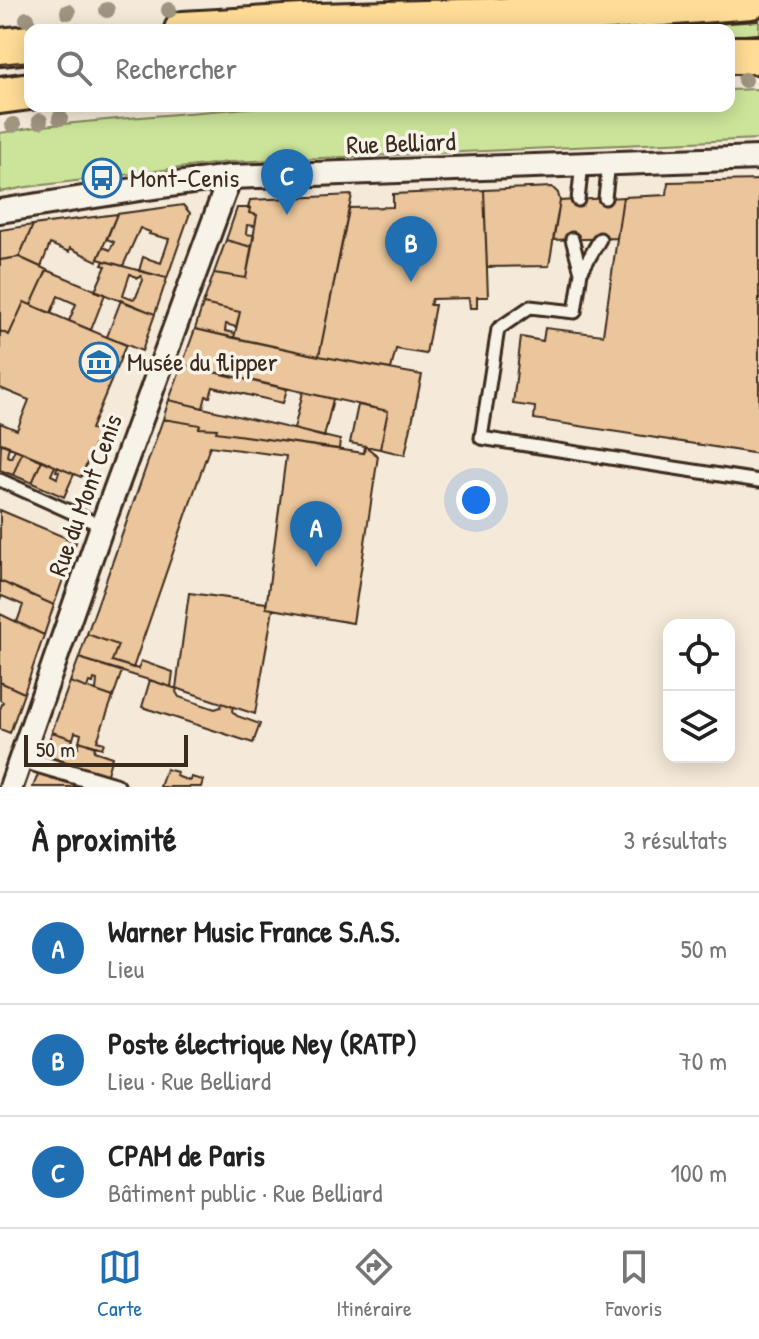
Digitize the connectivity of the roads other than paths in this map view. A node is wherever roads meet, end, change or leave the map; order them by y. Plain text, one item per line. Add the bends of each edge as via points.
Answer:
1 (751, 0) edge
2 (286, 24) edge
3 (24, 45) edge
4 (0, 47) edge
5 (735, 55) edge
6 (759, 55) edge
7 (24, 92) edge
8 (0, 95) edge
9 (759, 158) edge
10 (609, 163) junction
11 (582, 164) junction
12 (230, 177) junction
13 (605, 198) dead end
14 (578, 200) dead end
15 (0, 211) edge
16 (572, 239) dead end
17 (600, 239) dead end
18 (581, 272) junction
19 (0, 480) edge
20 (759, 481) edge
21 (102, 526) junction
22 (22, 759) junction
23 (11, 787) edge
24 (116, 787) edge

1 - 2 main road via 588,14
3 - 4 main road
5 - 6 main road
7 - 8 main road
9 - 10 street, Rue Belliard
10 - 11 street, Rue Belliard
10 - 13 lane
11 - 12 street, Rue Belliard
11 - 14 lane
12 - 15 street, Rue Belliard
12 - 21 street, Rue du Mont Cenis
16 - 18 lane
17 - 18 lane
18 - 20 lane via 575,312 530,307 498,329 481,438
19 - 21 lane
21 - 22 street, Rue du Mont Cenis
22 - 23 street, Rue du Mont Cenis
22 - 24 street

